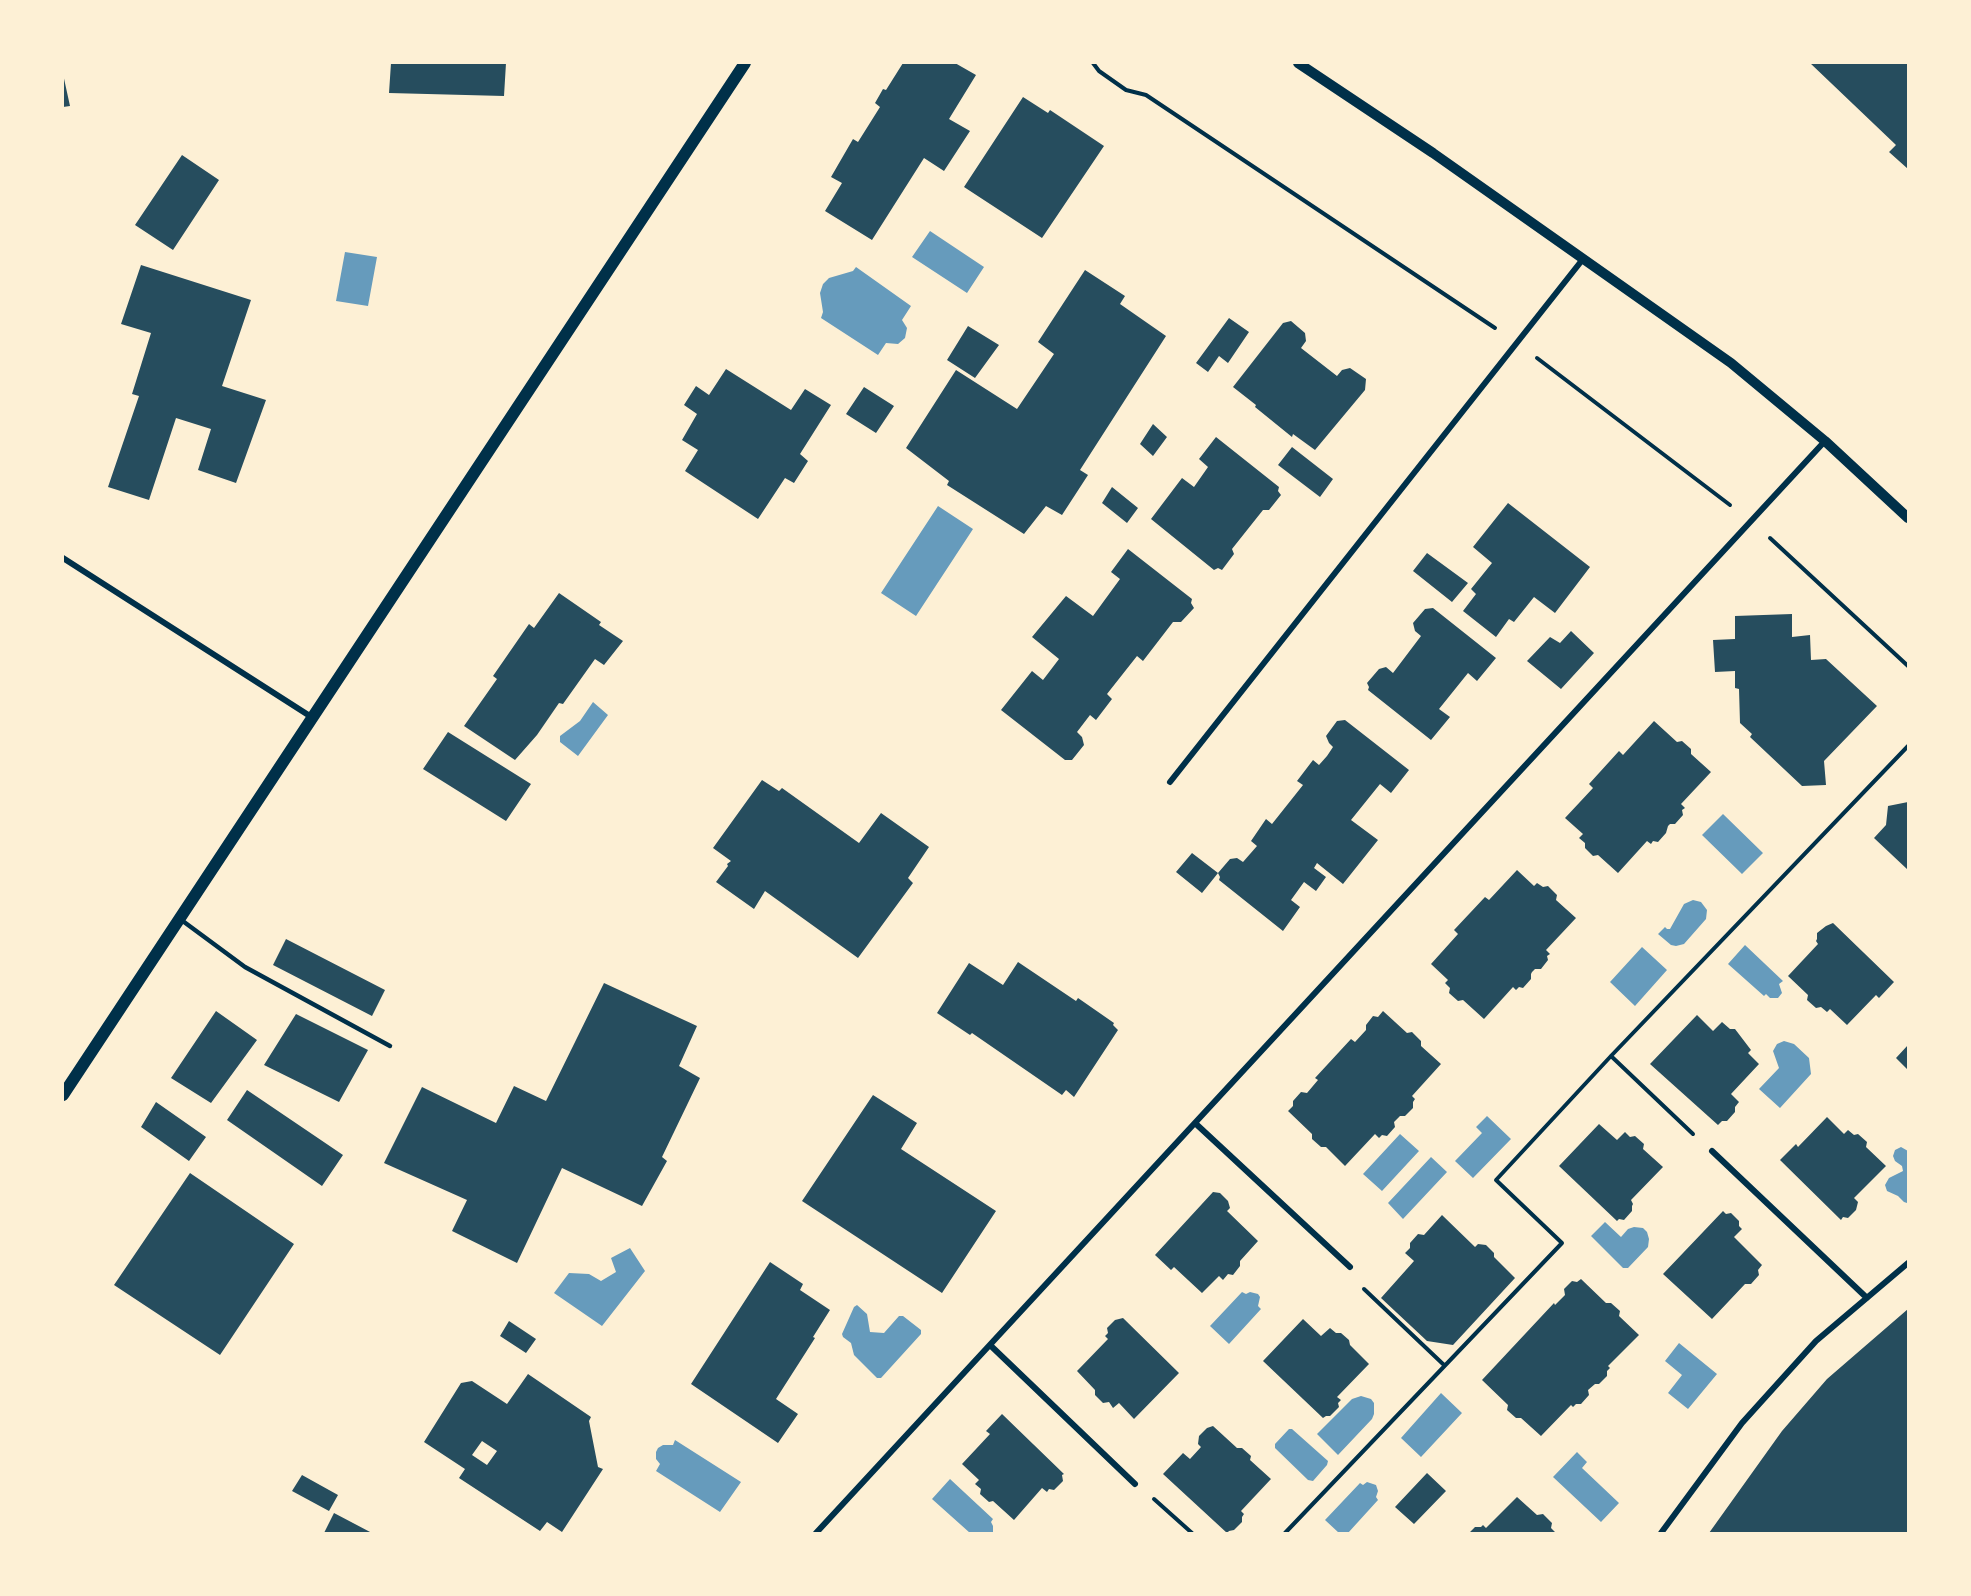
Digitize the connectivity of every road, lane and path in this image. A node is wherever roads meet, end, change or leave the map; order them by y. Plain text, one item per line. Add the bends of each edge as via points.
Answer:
1 (745, 63) edge
2 (1093, 63) edge
3 (1298, 63) edge
4 (1583, 259) junction
5 (1517, 343) junction
6 (1825, 441) junction
7 (1735, 508) dead end
8 (1908, 518) edge
9 (1766, 534) dead end
10 (63, 558) edge
11 (1908, 666) edge
12 (314, 718) junction
13 (1908, 746) edge
14 (1170, 782) dead end
15 (180, 919) junction
16 (390, 1046) dead end
17 (1611, 1056) junction
18 (63, 1095) edge
19 (1195, 1123) junction
20 (1712, 1151) joint
21 (1908, 1263) edge
22 (1350, 1267) joint
23 (1867, 1298) junction
24 (990, 1345) junction
25 (1444, 1365) junction
26 (1135, 1484) joint
27 (816, 1533) edge
28 (1192, 1533) edge
29 (1285, 1533) edge
30 (1661, 1533) edge

1 - 12 main road
2 - 5 path via 1126,90 1146,95
3 - 4 street
4 - 5 street
4 - 6 street via 1731,363
5 - 7 path
5 - 14 street
6 - 8 street
6 - 19 street
9 - 11 path
10 - 12 street
12 - 15 main road
13 - 17 path
15 - 16 lane via 245,967
15 - 18 main road
17 - 20 path
17 - 25 path via 1496,1180 1562,1243
19 - 22 street
19 - 24 street
20 - 23 street
21 - 23 street
22 - 25 path via 1350,1276
23 - 30 street via 1816,1341 1743,1423
24 - 26 street
24 - 27 street
25 - 29 path
26 - 28 path

